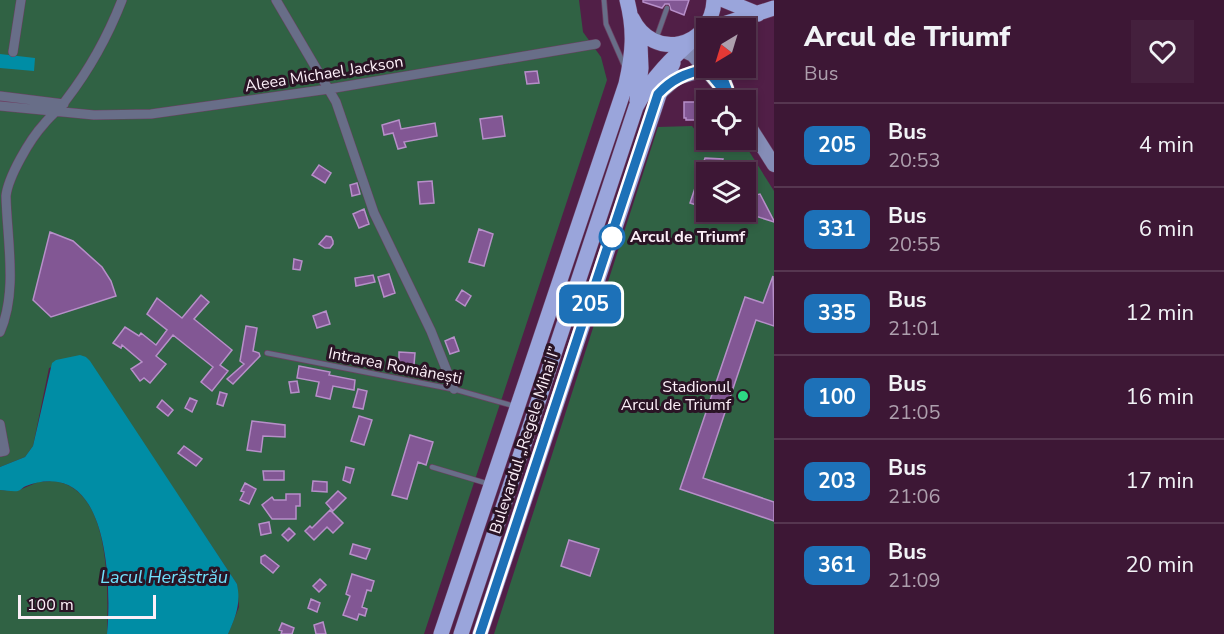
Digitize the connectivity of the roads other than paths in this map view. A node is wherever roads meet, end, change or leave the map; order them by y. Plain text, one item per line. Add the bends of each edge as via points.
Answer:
1 (21, 0) edge
2 (122, 0) edge
3 (276, 0) edge
4 (604, 0) edge
5 (714, 0) edge
6 (724, 0) edge
7 (667, 8) dead end
8 (774, 8) edge
9 (631, 10) edge
10 (746, 14) edge
11 (710, 18) edge
12 (696, 36) edge
13 (596, 44) dead end
14 (671, 47) junction
15 (13, 52) dead end
16 (696, 57) edge
17 (696, 73) edge
18 (626, 84) junction
19 (329, 89) junction
20 (658, 94) junction
21 (0, 96) edge
22 (64, 104) junction
23 (0, 106) edge
24 (636, 107) junction
25 (56, 112) junction
26 (756, 137) edge
27 (774, 165) edge
28 (0, 332) edge
29 (267, 353) dead end
30 (454, 389) junction
31 (518, 408) junction
32 (0, 424) edge
33 (0, 452) edge
34 (432, 467) dead end
35 (491, 485) junction
36 (441, 634) edge
37 (461, 634) edge
38 (480, 634) edge

1 - 15 street
2 - 22 street via 102,44
3 - 19 street
4 - 18 lane via 606,24 622,57
5 - 11 main road
6 - 10 main road
7 - 14 lane
8 - 10 main road
9 - 14 main road
9 - 18 main road, Bulevardul „Regele Mihai I” via 633,45
9 - 24 main road, Bulevardul „Regele Mihai I” via 641,68
12 - 14 main road, Bulevardul „Regele Mihai I”
13 - 19 street, Aleea Michael Jackson
14 - 16 main road
14 - 20 main road, Bulevardul „Regele Mihai I”
14 - 24 main road, Bulevardul „Regele Mihai I”
17 - 20 main road via 677,78
18 - 31 main road, Bulevardul „Regele Mihai I”
19 - 25 street, Aleea Michael Jackson via 151,114 94,116
19 - 30 street via 374,213 431,331
20 - 38 main road, Bulevardul „Regele Mihai I”
21 - 22 street
22 - 25 street
23 - 25 street, Aleea Michael Jackson
24 - 37 main road, Bulevardul „Regele Mihai I”
25 - 28 street via 43,125 6,189 10,283
26 - 27 main road
29 - 30 lane, Intrarea Românești
30 - 31 lane, Intrarea Românești
31 - 35 main road, Bulevardul „Regele Mihai I”
32 - 33 street via 4,451
34 - 35 lane
35 - 36 main road, Bulevardul „Regele Mihai I”

